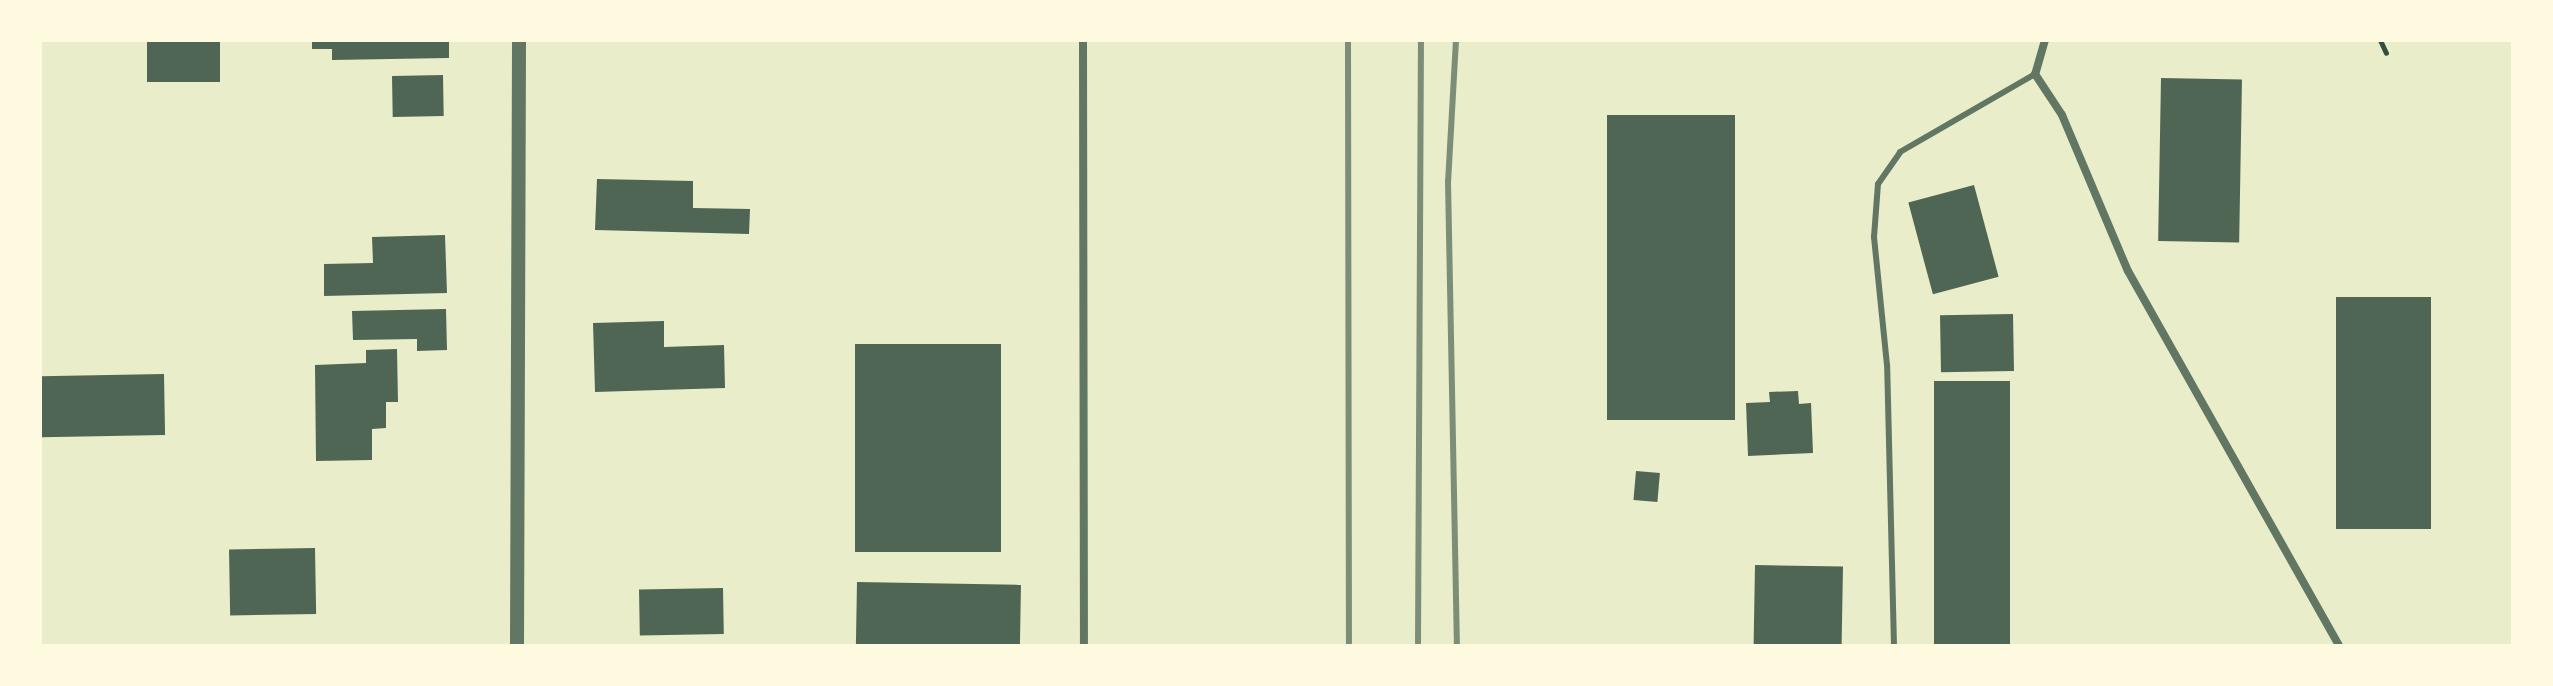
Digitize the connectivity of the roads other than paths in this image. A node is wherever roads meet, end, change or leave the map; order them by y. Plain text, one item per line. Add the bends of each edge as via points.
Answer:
1 (519, 40) edge
2 (1083, 40) edge
3 (2045, 40) edge
4 (2035, 74) junction
5 (517, 646) edge
6 (1084, 646) edge
7 (1894, 646) edge
8 (2339, 646) edge

1 - 5 street
2 - 6 street
3 - 4 street
4 - 7 lane via 1900,152 1878,184 1874,237 1887,380
4 - 8 street via 2062,115 2128,271

